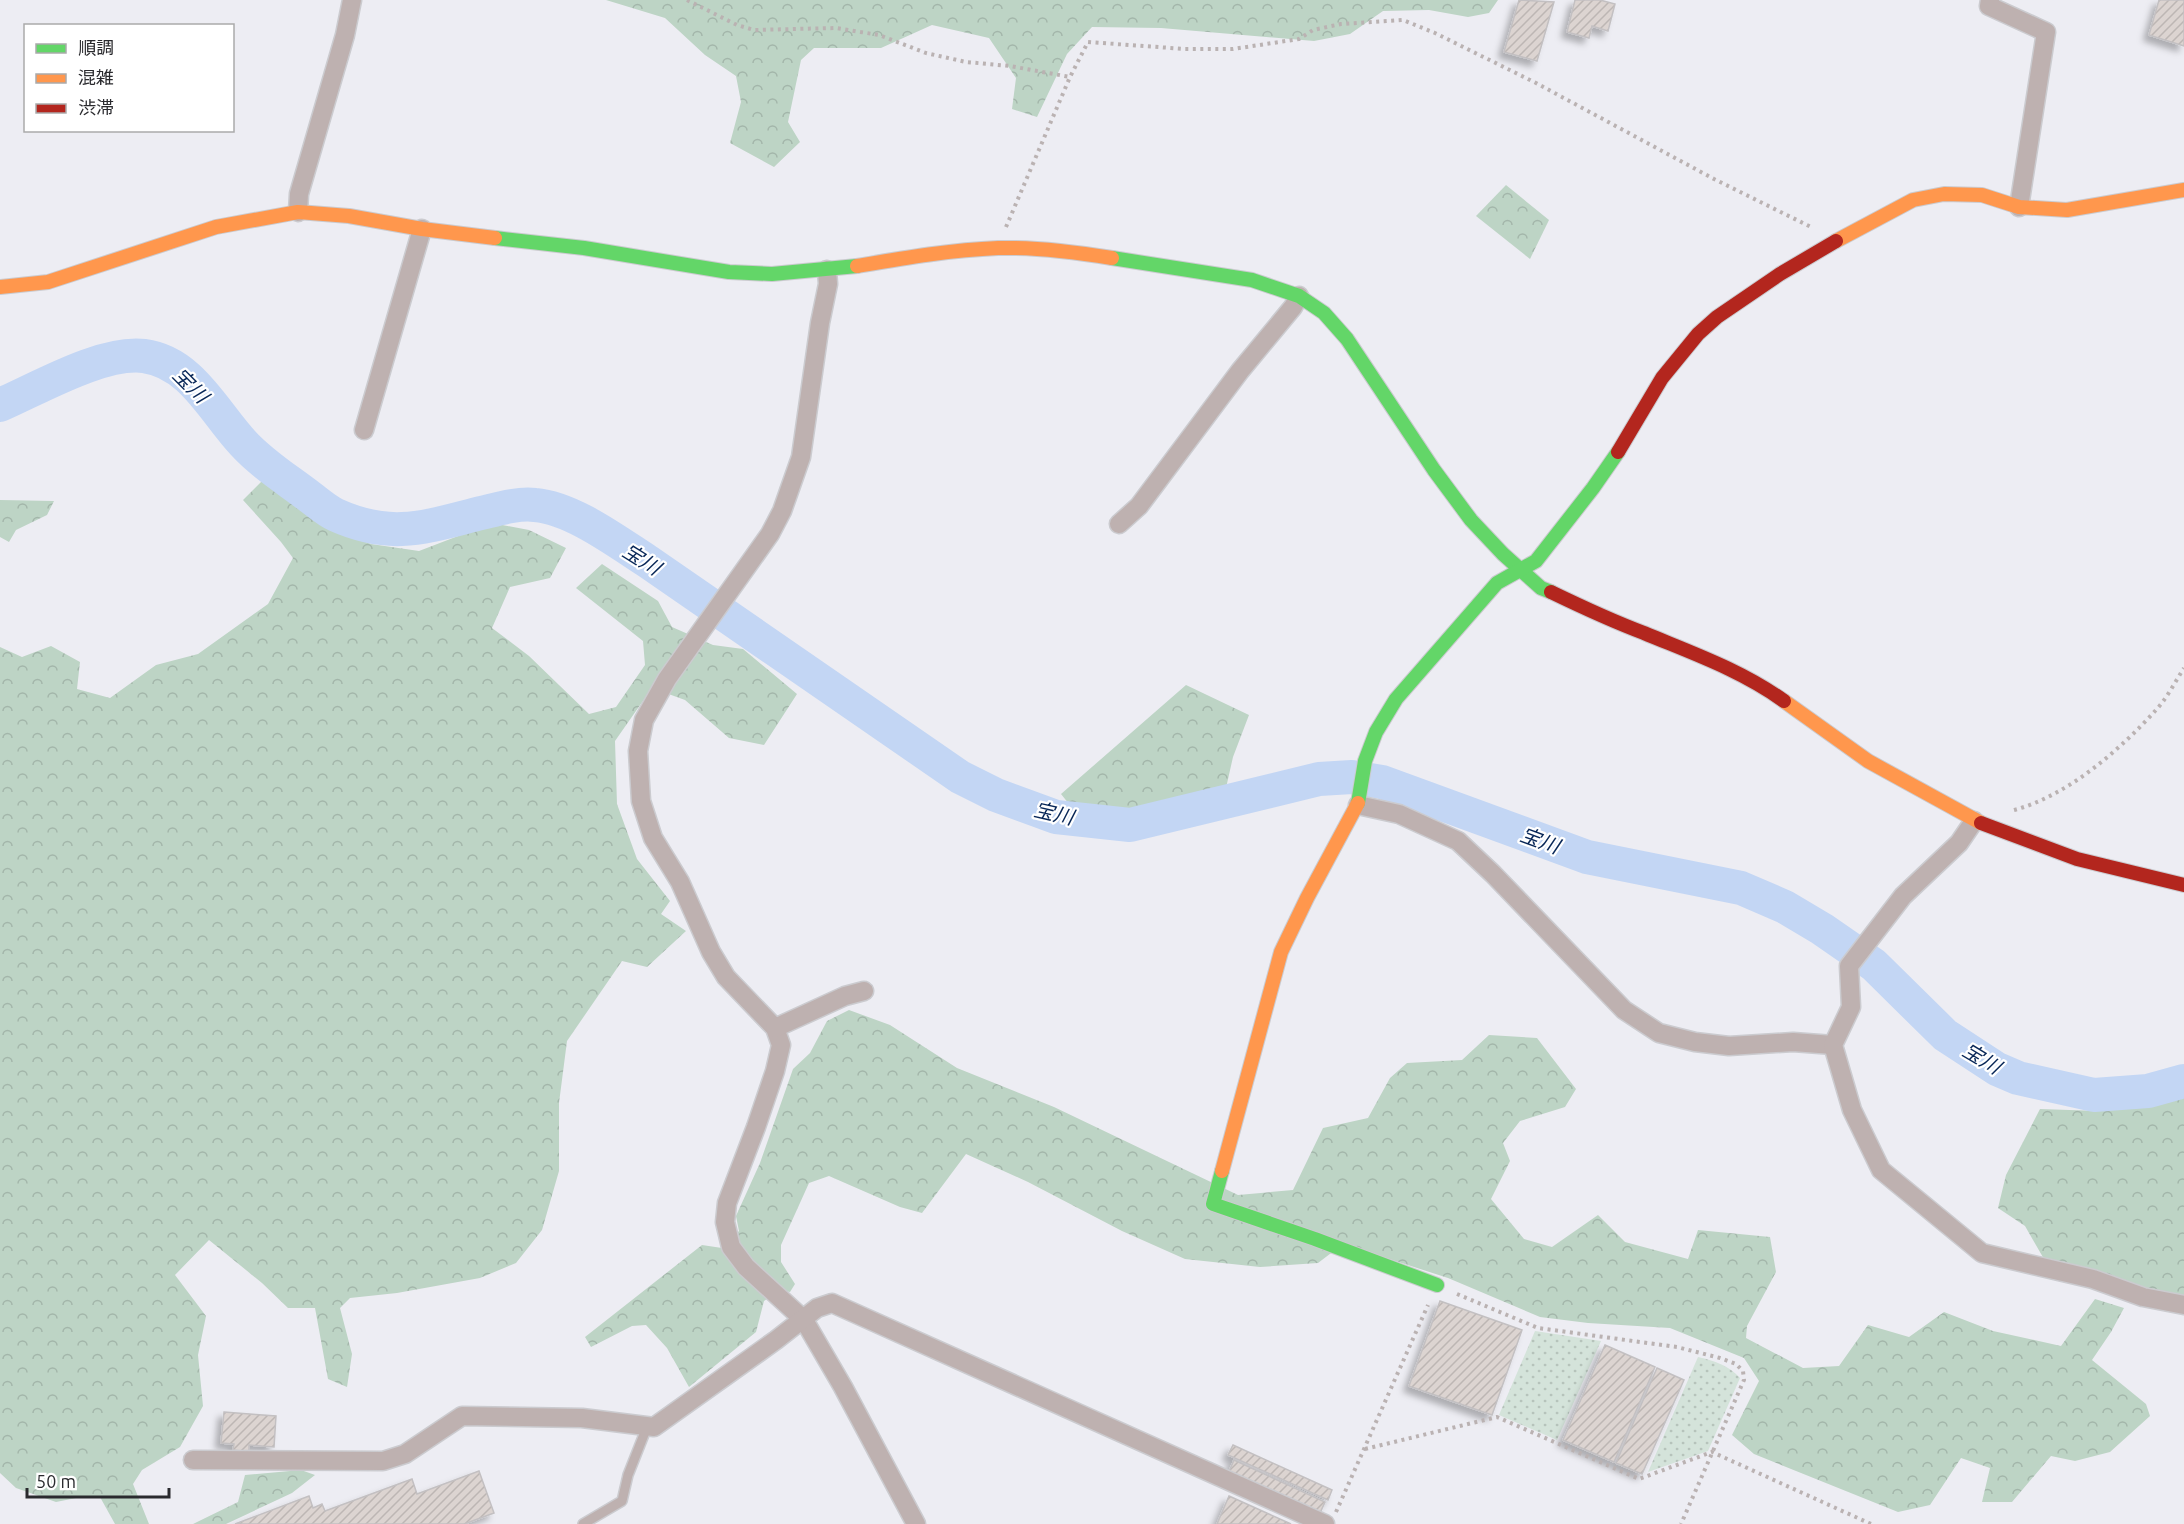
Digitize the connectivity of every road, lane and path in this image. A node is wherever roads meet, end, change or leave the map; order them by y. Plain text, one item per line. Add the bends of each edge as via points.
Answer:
1 (352, 0) edge
2 (687, 0) edge
3 (1990, 0) edge
4 (1070, 77) junction
5 (2184, 190) edge
6 (2019, 207) junction
7 (298, 212) junction
8 (422, 230) junction
9 (1838, 240) junction
10 (1000, 248) junction
11 (827, 270) junction
12 (0, 287) edge
13 (1299, 296) junction
14 (364, 430) dead end
15 (1119, 524) dead end
16 (1522, 570) junction
17 (2184, 668) edge
18 (1358, 805) junction
19 (2004, 813) dead end
20 (1974, 821) junction
21 (2184, 885) edge
22 (864, 991) dead end
23 (775, 1028) junction
24 (1833, 1045) junction
25 (1437, 1285) junction
26 (2184, 1305) edge
27 (804, 1320) junction
28 (647, 1427) junction
29 (1365, 1449) junction
30 (1712, 1452) junction
31 (193, 1460) dead end
32 (1330, 1519) edge
33 (583, 1524) edge
34 (916, 1524) edge
35 (1680, 1524) edge
36 (1872, 1524) edge

1 - 7 street via 299,194
2 - 4 path via 754,30 836,28 879,35 926,54
3 - 6 street via 1989,6 2046,32
4 - 9 path via 1088,42 1233,49 1299,39 1313,30 1341,24 1403,20 1526,78 1714,179
4 - 10 path
5 - 6 street via 2067,210
6 - 9 street via 1982,195 1944,194 1913,200
7 - 8 street via 349,216
7 - 12 street via 216,227 48,282
8 - 11 street via 584,248 729,272
8 - 14 street
9 - 16 street via 1744,298 1698,334 1662,378 1593,488 1536,561
10 - 11 street
10 - 13 street via 1072,252 1251,280
11 - 23 street via 801,457 783,511 667,679 644,720 638,751 641,801 653,838 680,882 726,977
13 - 15 street via 1139,506
13 - 16 street via 1324,313 1347,339 1471,520
16 - 18 street via 1497,583 1396,699 1376,732 1365,761
16 - 20 street via 1541,588 1718,663 1766,688 1868,761
17 - 19 path via 2157,709 2110,757 2033,805
18 - 24 street via 1400,814 1458,841 1624,1010 1659,1033 1729,1046 1793,1042
18 - 25 street via 1281,952 1213,1204
20 - 21 street via 2077,859
20 - 24 street via 1959,843 1903,896 1849,966 1851,1007
22 - 23 street
23 - 27 street via 781,1046 775,1071 727,1203 725,1222 731,1247 746,1267
24 - 26 street via 1852,1110 1881,1170 1982,1253 2093,1279 2143,1298
25 - 29 path
25 - 30 path via 1538,1328 1677,1347 1736,1364 1743,1371 1744,1380
27 - 28 street via 654,1427
27 - 32 street via 817,1308 832,1303
27 - 34 street
28 - 31 street via 582,1418 462,1416 405,1454 383,1461
28 - 33 lane via 622,1501
29 - 30 path via 1497,1417 1639,1479
29 - 32 path
30 - 35 path
30 - 36 path

